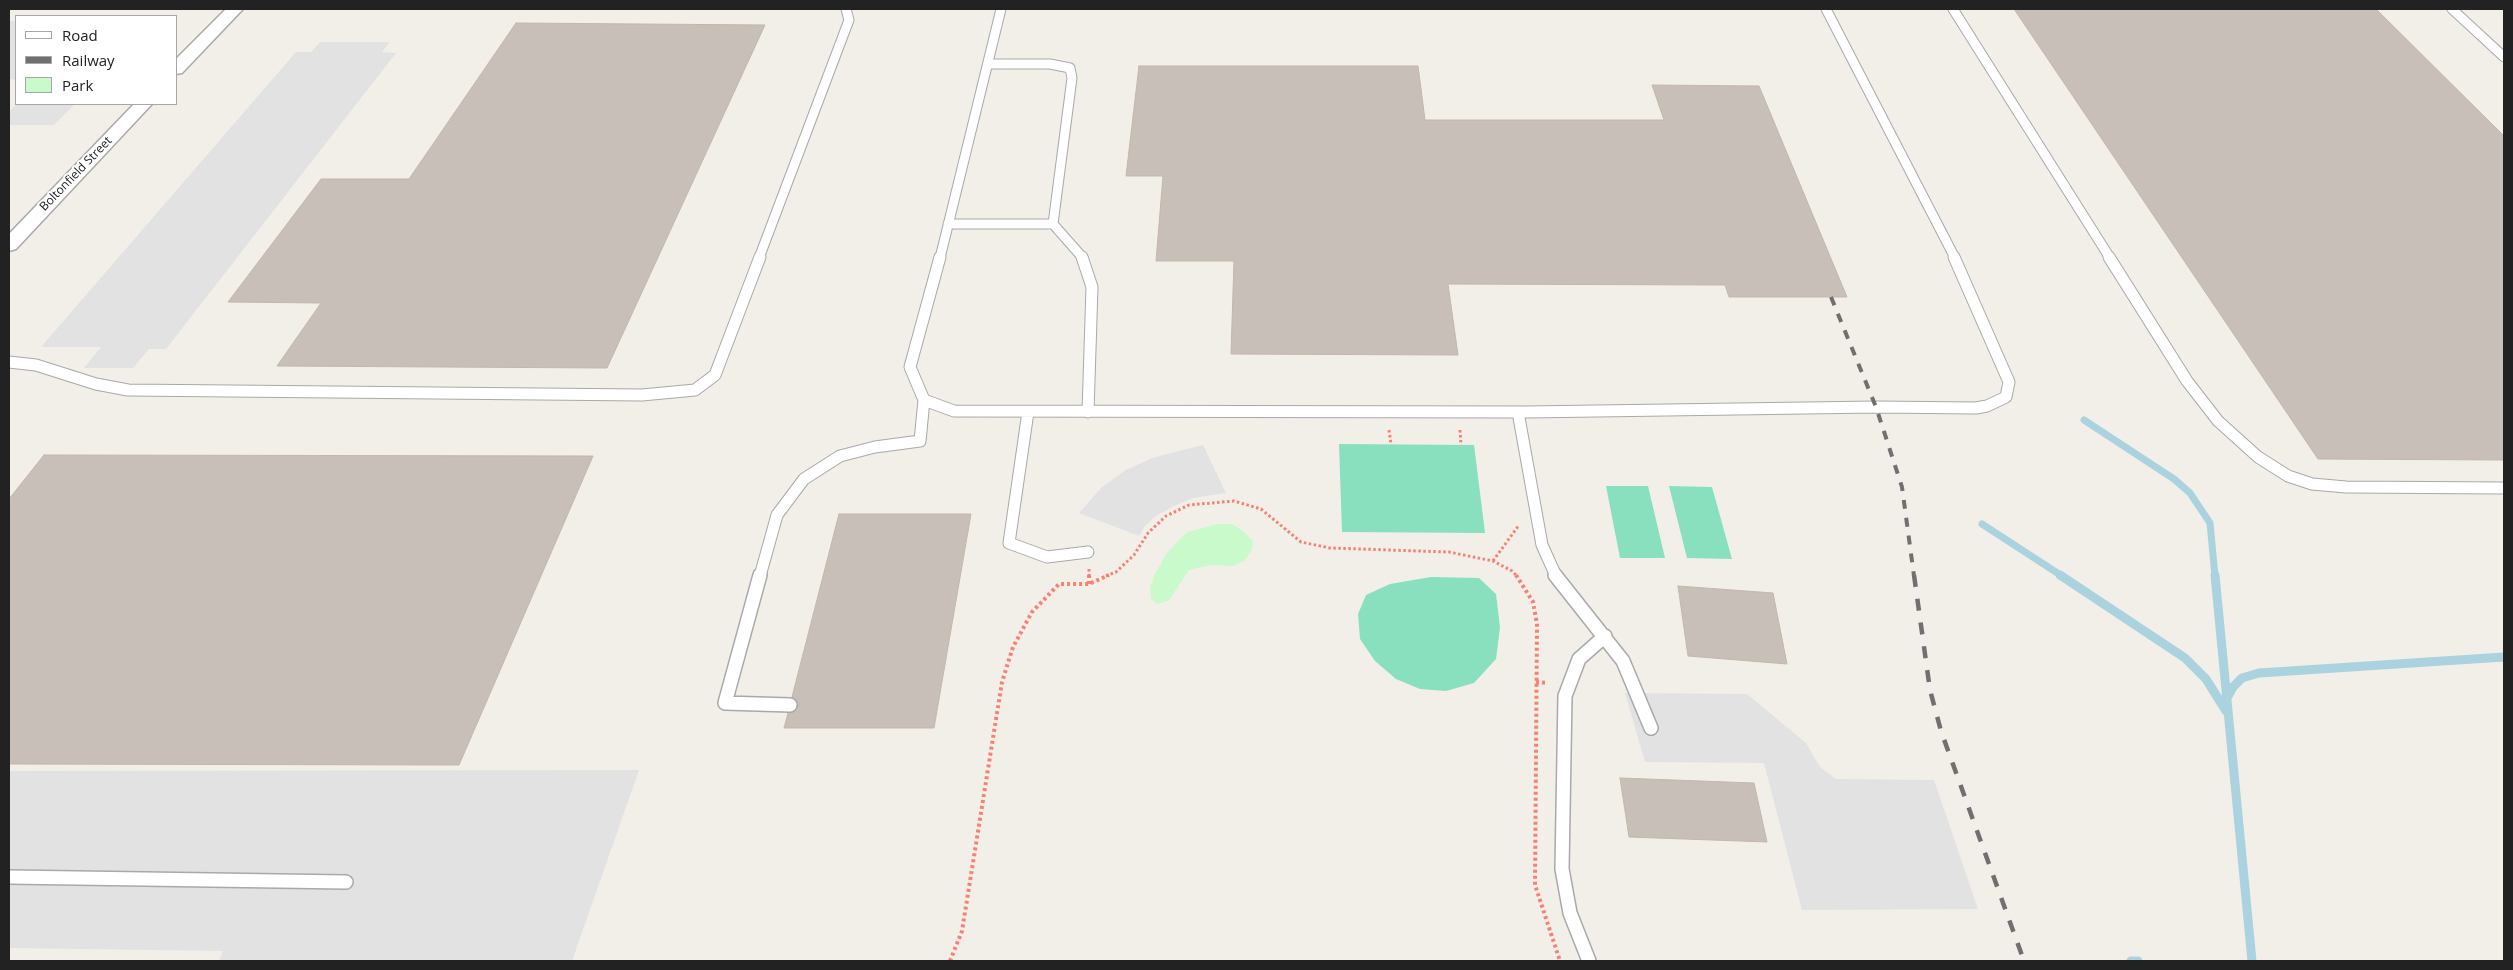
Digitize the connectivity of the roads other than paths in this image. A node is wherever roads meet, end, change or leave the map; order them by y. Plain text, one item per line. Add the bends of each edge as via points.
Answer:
1 (235, 9) edge
2 (846, 9) edge
3 (1001, 9) edge
4 (1826, 9) edge
5 (1953, 9) edge
6 (2452, 9) edge
7 (2504, 57) edge
8 (988, 64) junction
9 (178, 67) edge
10 (141, 105) edge
11 (948, 224) junction
12 (1053, 224) junction
13 (9, 245) edge
14 (9, 362) edge
15 (924, 400) junction
16 (1028, 412) junction
17 (1088, 412) junction
18 (1518, 412) junction
19 (2504, 488) edge
20 (1088, 552) dead end
21 (1605, 636) junction
22 (790, 705) dead end
23 (1651, 728) dead end
24 (9, 877) edge
25 (346, 882) dead end
26 (1589, 961) edge

1 - 9 street
2 - 14 lane via 848,20 715,375 695,390 642,395 128,390 96,384 36,365
3 - 8 lane
4 - 18 lane via 1965,278 2009,382 2006,397 1976,408
5 - 19 lane via 2187,380 2218,421 2258,457 2288,476 2312,484
6 - 7 lane
8 - 11 lane
8 - 12 lane via 1050,64 1070,68 1072,78
10 - 13 street, Boltonfield Street
11 - 12 lane
11 - 15 lane via 910,367
12 - 17 lane via 1085,260 1092,287
15 - 16 lane via 954,411
15 - 22 lane via 920,442 875,447 840,456 804,478 777,515 725,703
16 - 17 lane
16 - 20 lane via 1009,543 1047,557
17 - 18 lane
18 - 21 lane via 1542,545 1553,573
21 - 23 lane via 1623,661
21 - 26 lane via 1579,659 1565,696 1562,869 1570,913
24 - 25 lane

